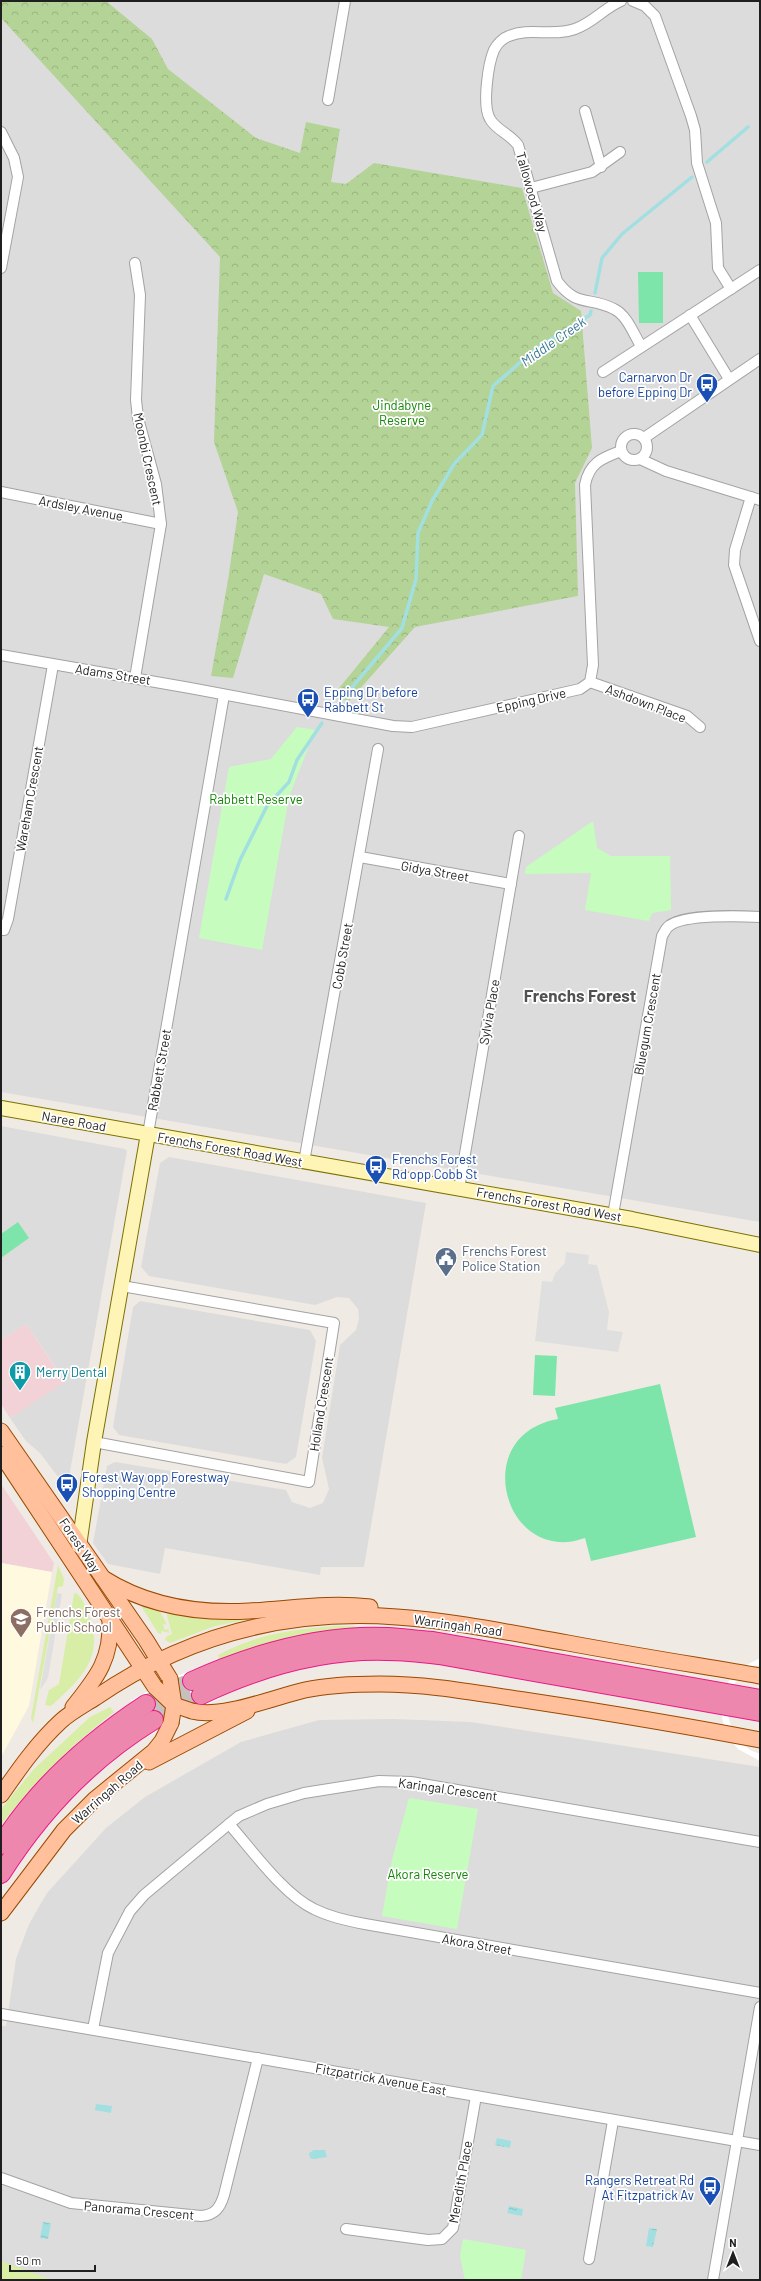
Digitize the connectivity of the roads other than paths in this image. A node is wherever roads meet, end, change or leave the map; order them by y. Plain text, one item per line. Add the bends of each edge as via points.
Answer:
1 (345, 1) edge
2 (621, 1) edge
3 (633, 1) edge
4 (328, 100) dead end
5 (585, 111) dead end
6 (1, 132) edge
7 (620, 152) dead end
8 (601, 167) junction
9 (531, 188) junction
10 (135, 263) dead end
11 (1, 268) edge
12 (760, 270) edge
13 (731, 288) junction
14 (690, 315) junction
15 (641, 346) junction
16 (760, 359) edge
17 (603, 372) dead end
18 (729, 379) junction
19 (644, 438) junction
20 (621, 451) junction
21 (640, 459) junction
22 (1, 492) edge
23 (755, 498) edge
24 (160, 524) junction
25 (760, 641) edge
26 (1, 655) edge
27 (53, 665) junction
28 (135, 678) junction
29 (590, 682) junction
30 (224, 694) junction
31 (700, 727) dead end
32 (378, 749) dead end
33 (519, 836) dead end
34 (360, 857) junction
35 (511, 884) junction
36 (760, 918) edge
37 (1, 930) edge
38 (1, 1108) edge
39 (148, 1134) junction
40 (304, 1162) junction
41 (459, 1189) junction
42 (613, 1215) junction
43 (760, 1245) edge
44 (122, 1286) junction
45 (1, 1431) edge
46 (94, 1442) junction
47 (1, 1454) edge
48 (79, 1546) junction
49 (103, 1578) junction
50 (110, 1619) junction
51 (449, 1622) junction
52 (158, 1659) junction
53 (142, 1668) junction
54 (760, 1676) edge
55 (273, 1698) junction
56 (760, 1699) edge
57 (174, 1704) junction
58 (760, 1712) edge
59 (157, 1716) junction
60 (62, 1720) junction
61 (760, 1740) edge
62 (123, 1775) junction
63 (1, 1795) edge
64 (229, 1824) junction
65 (760, 1842) edge
66 (1, 1845) edge
67 (1, 1874) edge
68 (1, 1913) edge
69 (760, 1993) edge
70 (760, 2007) edge
71 (1, 2014) edge
72 (93, 2030) junction
73 (258, 2058) junction
74 (476, 2096) junction
75 (613, 2121) junction
76 (737, 2141) junction
77 (760, 2145) edge
78 (1, 2178) edge
79 (346, 2229) dead end
80 (589, 2259) dead end
81 (713, 2280) edge

1 - 4 street
2 - 9 street, Tallowood Way via 576,29 555,34 520,32 508,36 494,50 485,97 486,107 495,127 518,144
3 - 13 street via 645,6 655,16 691,116 695,130 697,163 716,223 718,268
5 - 8 street
6 - 11 street via 14,158 18,177
7 - 8 street
8 - 9 street via 592,172
9 - 15 street, Tallowood Way via 557,281 574,299 615,309 623,316
10 - 24 street, Moonbi Crescent via 140,295 136,400 138,418 156,484
12 - 13 street
13 - 14 street
14 - 15 street
14 - 18 street
15 - 17 street
16 - 18 street
18 - 19 street
19 - 20 street via 636,434 628,435 621,442
19 - 21 street via 647,449
20 - 21 street via 627,458
20 - 29 street via 594,464 587,475 585,485 593,665
21 - 23 street via 666,471
22 - 24 street, Ardsley Avenue
23 - 25 street via 735,550 734,565
24 - 28 street, Moonbi Crescent
26 - 27 street, Adams Street
27 - 28 street, Adams Street
27 - 37 street, Wareham Crescent via 8,919 4,930
28 - 30 street, Adams Street
29 - 30 street, Epping Drive via 580,689 412,727 393,726
29 - 31 street, Ashdown Place via 687,716
30 - 39 street, Rabbett Street
32 - 34 street, Cobb Street
33 - 35 street, Sylvia Place
34 - 35 street, Gidya Street
34 - 40 street, Cobb Street
35 - 41 street, Sylvia Place
36 - 42 street, Bluegum Crescent via 730,916 681,921 669,926 662,936
38 - 39 main road, Naree Road
39 - 40 main road, Frenchs Forest Road West
39 - 44 main road, Rabbett Street
40 - 41 main road, Frenchs Forest Road West
41 - 42 main road, Frenchs Forest Road West
42 - 43 main road, Frenchs Forest Road West
44 - 46 main road, Rabbett Street
44 - 46 street, Holland Crescent via 334,1323 309,1482
45 - 48 main road, Forest Way
46 - 48 main road, Rabbett Street
47 - 50 main road, Forest Way
48 - 49 main road, Forest Way
49 - 51 main road via 124,1591 147,1600 197,1610 234,1612 314,1606 356,1606
49 - 52 main road, Forest Way
50 - 53 main road, Forest Way
50 - 60 main road via 110,1643 106,1659 92,1683
51 - 52 main road, Warringah Road via 375,1616 299,1619 224,1634
51 - 54 main road, Warringah Road
52 - 53 main road, Warringah Road
52 - 57 main road, Warringah Road, bridge via 170,1679
53 - 57 main road, bridge via 155,1687
53 - 60 main road, Warringah Road
55 - 57 main road, bridge via 221,1712 192,1711
55 - 61 main road via 305,1690 358,1684 432,1686 688,1726
55 - 62 main road
56 - 58 highway, Warringah Road via 470,1647 386,1637 288,1647 225,1666 196,1688 223,1684 292,1662 338,1654 386,1651 439,1654
57 - 59 main road, Warringah Road, bridge
59 - 62 main road, Warringah Road via 162,1741 154,1751
59 - 66 highway via 103,1734 65,1766 30,1805
59 - 67 highway via 85,1770 40,1817
60 - 63 main road, Warringah Road via 34,1750
62 - 68 main road, Warringah Road via 64,1830
64 - 65 street, Karingal Crescent via 251,1810 298,1794 344,1785 396,1781
64 - 69 street, Akora Street via 288,1890 313,1909 330,1916
64 - 72 street, Karingal Crescent via 144,1894 130,1911 108,1953
70 - 76 street
71 - 72 street, Fitzpatrick Avenue East
72 - 73 street, Fitzpatrick Avenue East
73 - 74 street, Fitzpatrick Avenue East
73 - 78 street, Panorama Crescent via 224,2195 214,2213 201,2216 85,2206 57,2199
74 - 75 street, Fitzpatrick Avenue East
74 - 79 street, Meredith Place via 453,2228 442,2239 428,2240
75 - 76 street, Fitzpatrick Avenue East
75 - 80 street
76 - 77 street, Fitzpatrick Avenue East
76 - 81 street

